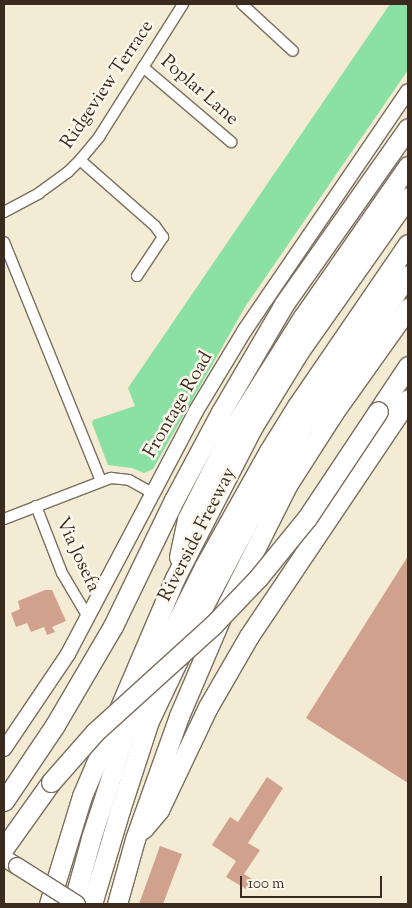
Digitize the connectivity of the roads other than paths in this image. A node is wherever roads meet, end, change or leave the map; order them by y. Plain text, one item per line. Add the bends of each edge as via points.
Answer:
1 (183, 4) edge
2 (242, 4) edge
3 (294, 51) dead end
4 (144, 66) junction
5 (408, 91) edge
6 (408, 128) edge
7 (231, 142) dead end
8 (80, 160) junction
9 (408, 166) edge
10 (408, 197) edge
11 (4, 212) edge
12 (4, 242) edge
13 (408, 244) edge
14 (408, 275) edge
15 (137, 276) dead end
16 (408, 308) edge
17 (408, 366) edge
18 (408, 399) edge
19 (101, 481) junction
20 (152, 493) junction
21 (36, 506) junction
22 (4, 519) edge
23 (175, 578) junction
24 (88, 617) junction
25 (4, 750) edge
26 (4, 801) edge
27 (135, 839) junction
28 (4, 848) edge
29 (10, 862) edge
30 (49, 904) edge
31 (73, 904) edge
32 (77, 904) edge
33 (92, 904) edge
34 (117, 904) edge

1 - 4 street, Ridgeview Terrace
2 - 3 street
4 - 7 street, Poplar Lane
4 - 8 street, Ridgeview Terrace
5 - 20 main road, Frontage Road via 245,330
6 - 26 highway via 284,304 174,500 113,626 55,725
8 - 11 street, Ridgeview Terrace via 39,193
8 - 15 street via 155,226 163,237
9 - 23 highway via 303,317 234,428 187,519
10 - 23 highway, Riverside Freeway via 300,350 252,428
12 - 19 street
13 - 31 highway via 297,406 204,567 126,731
14 - 33 highway via 300,430 206,601 149,721
16 - 27 highway via 334,412 288,484 216,630 179,716
17 - 28 highway, bridge via 307,518 258,578 214,624 95,732 51,782
18 - 27 highway via 248,636 208,707 159,810
19 - 20 street via 111,478 129,480
19 - 21 street
20 - 24 main road, Frontage Road
21 - 22 street
21 - 24 street, Via Josefa via 62,573
23 - 30 highway, Riverside Freeway via 82,796
24 - 25 main road, Frontage Road via 68,654
27 - 34 highway
29 - 32 main road, bridge

